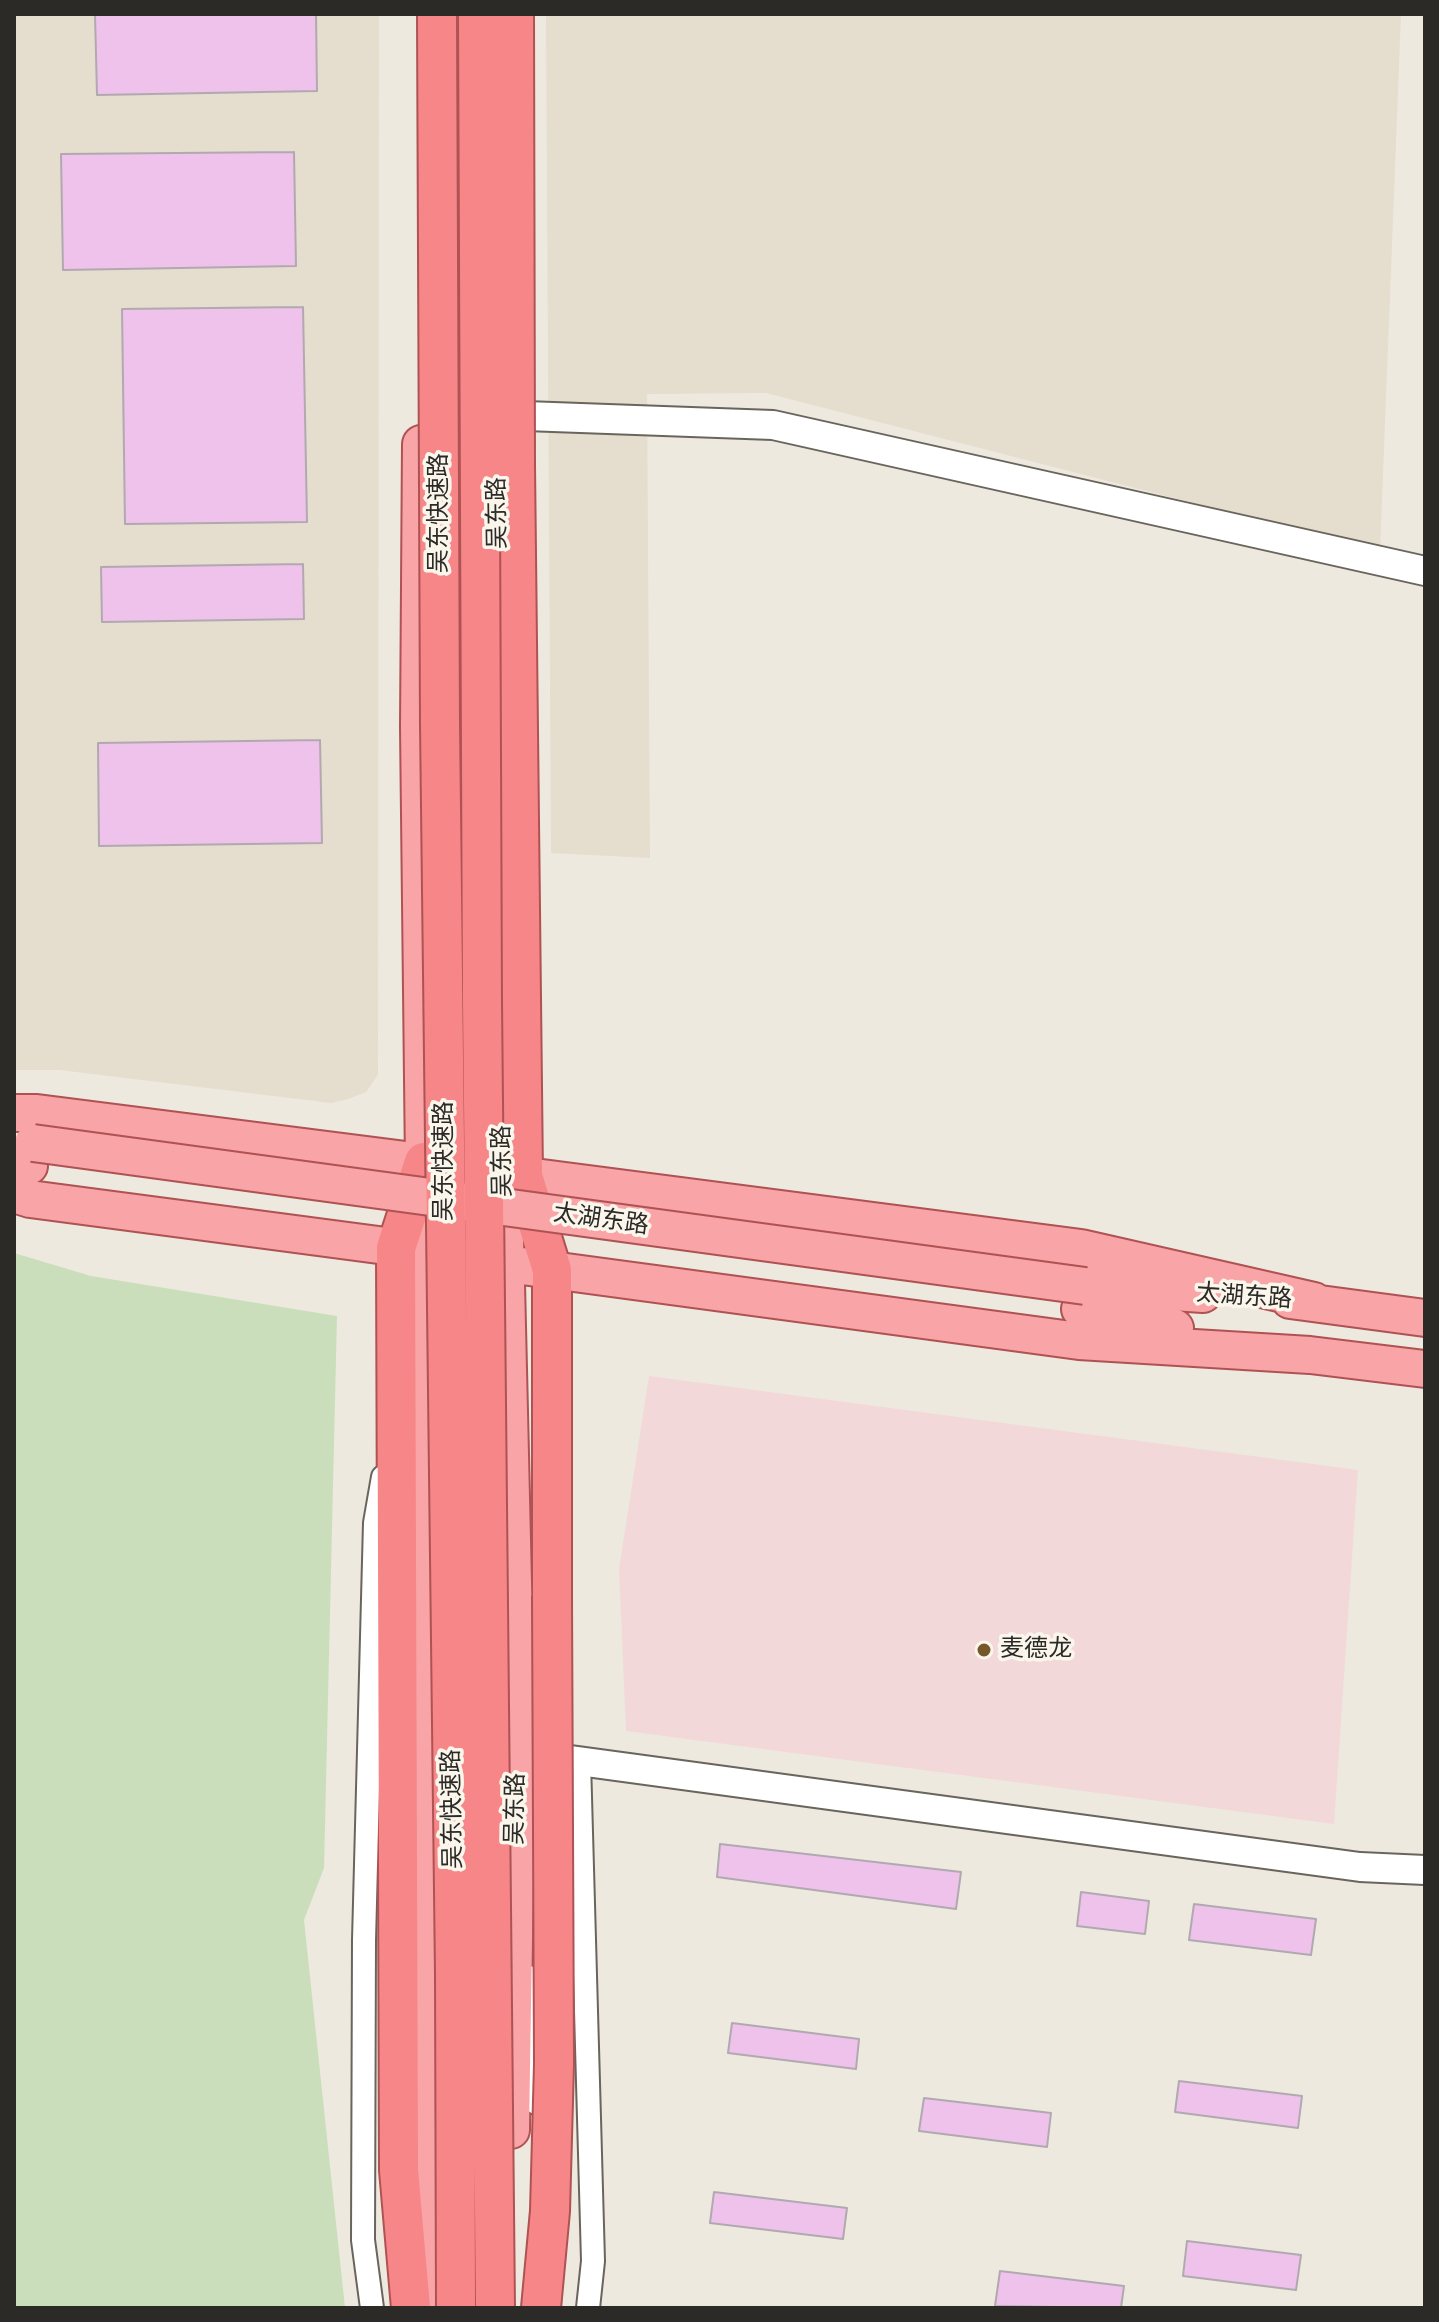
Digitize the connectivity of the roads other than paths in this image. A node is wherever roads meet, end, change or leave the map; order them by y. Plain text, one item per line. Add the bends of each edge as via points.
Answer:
1 (421, 14) edge
2 (437, 14) edge
3 (478, 14) edge
4 (498, 14) edge
5 (514, 14) edge
6 (498, 415) junction
7 (421, 416) junction
8 (1425, 571) edge
9 (14, 1113) edge
10 (14, 1139) edge
11 (424, 1162) junction
12 (14, 1164) edge
13 (513, 1175) junction
14 (14, 1194) edge
15 (410, 1250) junction
16 (505, 1263) junction
17 (552, 1270) junction
18 (1083, 1298) junction
19 (1314, 1301) junction
20 (1425, 1318) edge
21 (1310, 1355) junction
22 (1425, 1369) edge
23 (397, 1397) junction
24 (517, 1753) junction
25 (579, 1761) junction
26 (1425, 1870) edge
27 (372, 2308) edge
28 (411, 2308) edge
29 (437, 2308) edge
30 (456, 2308) edge
31 (495, 2308) edge
32 (508, 2308) edge
33 (540, 2308) edge
34 (588, 2308) edge

1 - 7 main road
2 - 30 highway, 吴东快速路, bridge
3 - 31 highway, 吴东快速路, bridge via 481,970
4 - 6 main road, 吴东路
5 - 13 highway, bridge
6 - 7 street
6 - 8 street via 773,425
6 - 13 main road, 吴东路
7 - 11 main road
9 - 11 main road, 太湖东路
10 - 18 main road, 太湖东路, bridge
11 - 13 main road, 太湖东路
11 - 15 highway
12 - 18 main road, 太湖东路, bridge
13 - 16 main road, 吴东路
13 - 17 highway
13 - 19 main road, 太湖东路 via 1081,1248
14 - 15 main road
15 - 16 main road
15 - 23 highway
15 - 29 main road
16 - 17 main road
16 - 24 main road, 吴东路
17 - 21 main road via 1079,1341
17 - 33 highway, bridge via 554,2064 550,2211
18 - 19 main road, 太湖东路
18 - 21 main road, 太湖东路
19 - 20 main road
21 - 22 main road
23 - 27 street via 375,1523 364,1940 363,2224
23 - 28 highway via 399,2170
24 - 25 street
24 - 32 main road, 吴东路
24 - 33 street via 540,2171
25 - 26 street via 1344,1865
25 - 34 street via 593,2261

